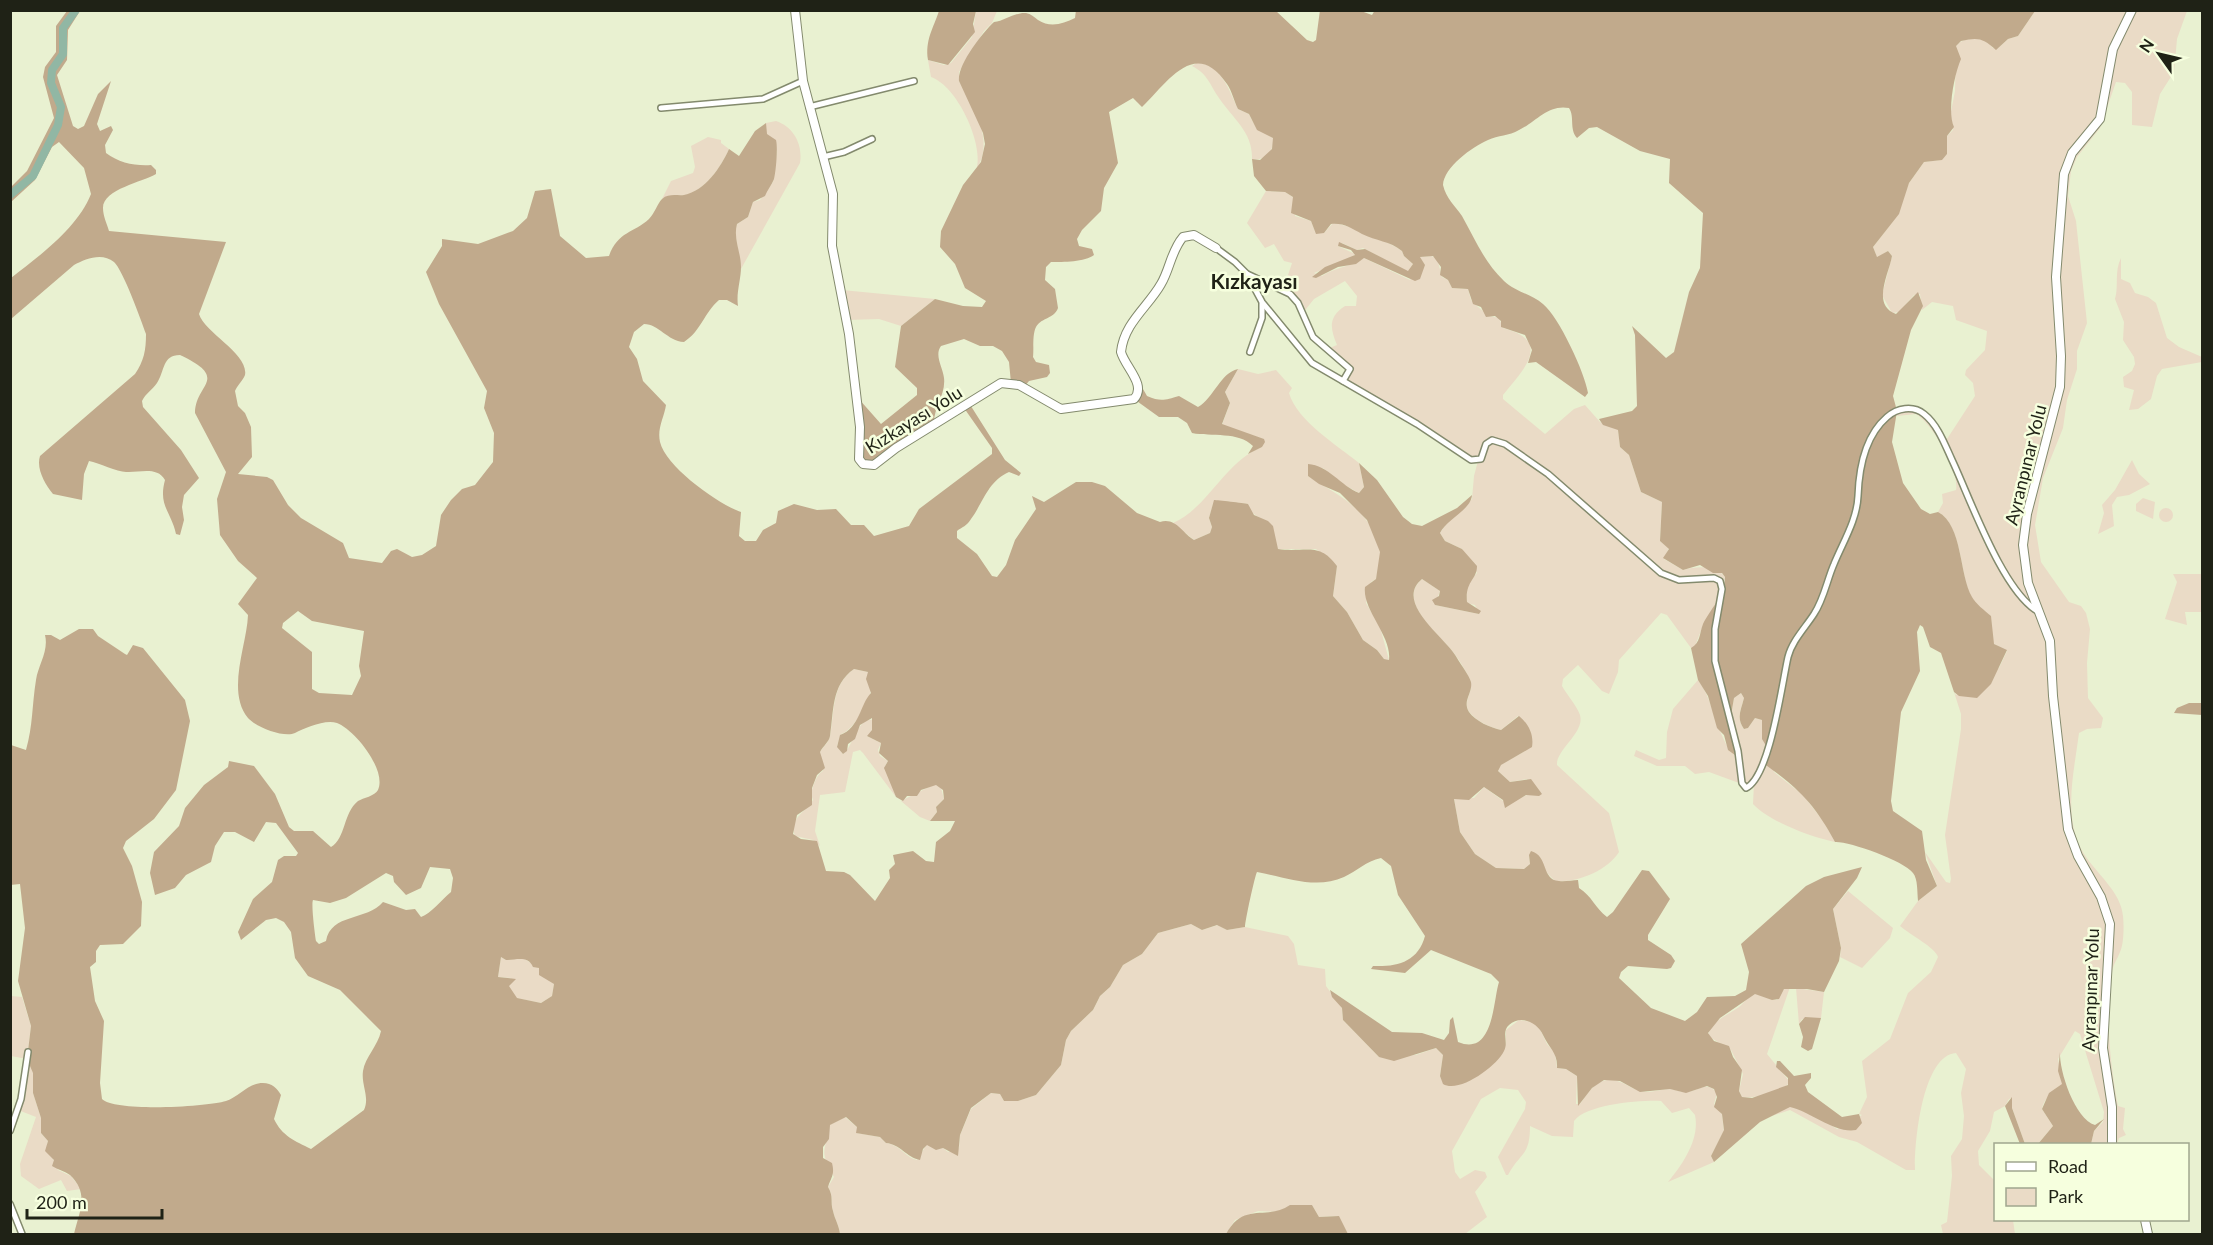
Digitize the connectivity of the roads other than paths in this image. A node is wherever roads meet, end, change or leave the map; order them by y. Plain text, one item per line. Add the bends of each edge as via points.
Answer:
1 (795, 10) edge
2 (2133, 10) edge
3 (803, 81) junction
4 (914, 81) dead end
5 (809, 107) junction
6 (661, 108) dead end
7 (872, 139) dead end
8 (823, 157) junction
9 (1216, 248) joint
10 (1247, 274) junction
11 (1262, 302) junction
12 (1250, 352) dead end
13 (1343, 381) junction
14 (2039, 612) junction
15 (28, 1052) dead end
16 (10, 1131) edge
17 (2112, 1143) edge
18 (10, 1204) edge
19 (22, 1234) edge

1 - 3 street, Kızkayası Yolu
2 - 14 street, Ayranpınar Yolu via 2113,49 2100,119 2072,153 2060,193 2056,277 2060,387 2024,536 2025,574
3 - 5 street, Kızkayası Yolu
3 - 6 street via 758,100
4 - 5 street
5 - 8 street, Kızkayası Yolu
7 - 8 street
8 - 9 street, Kızkayası Yolu via 833,194 832,246 849,334 860,427 859,459 866,466 874,465 1001,383 1019,385 1060,409 1134,399 1139,387 1121,352 1133,320 1162,282 1174,249 1183,237 1194,235
9 - 10 street
10 - 11 street
10 - 13 street via 1294,298 1313,338 1350,369
11 - 12 street via 1262,318
11 - 13 street via 1312,363
13 - 14 street via 1471,460 1481,459 1486,444 1492,440 1505,444 1548,474 1661,573 1679,580 1720,581 1715,661 1746,788 1758,776 1773,734 1792,646 1820,601 1856,511 1866,449 1878,427 1893,412 1918,410 1931,421 1994,552 2028,604
14 - 17 street, Ayranpınar Yolu via 2050,641 2068,828 2110,924 2103,1048 2112,1107
15 - 16 street via 21,1098
18 - 19 street

